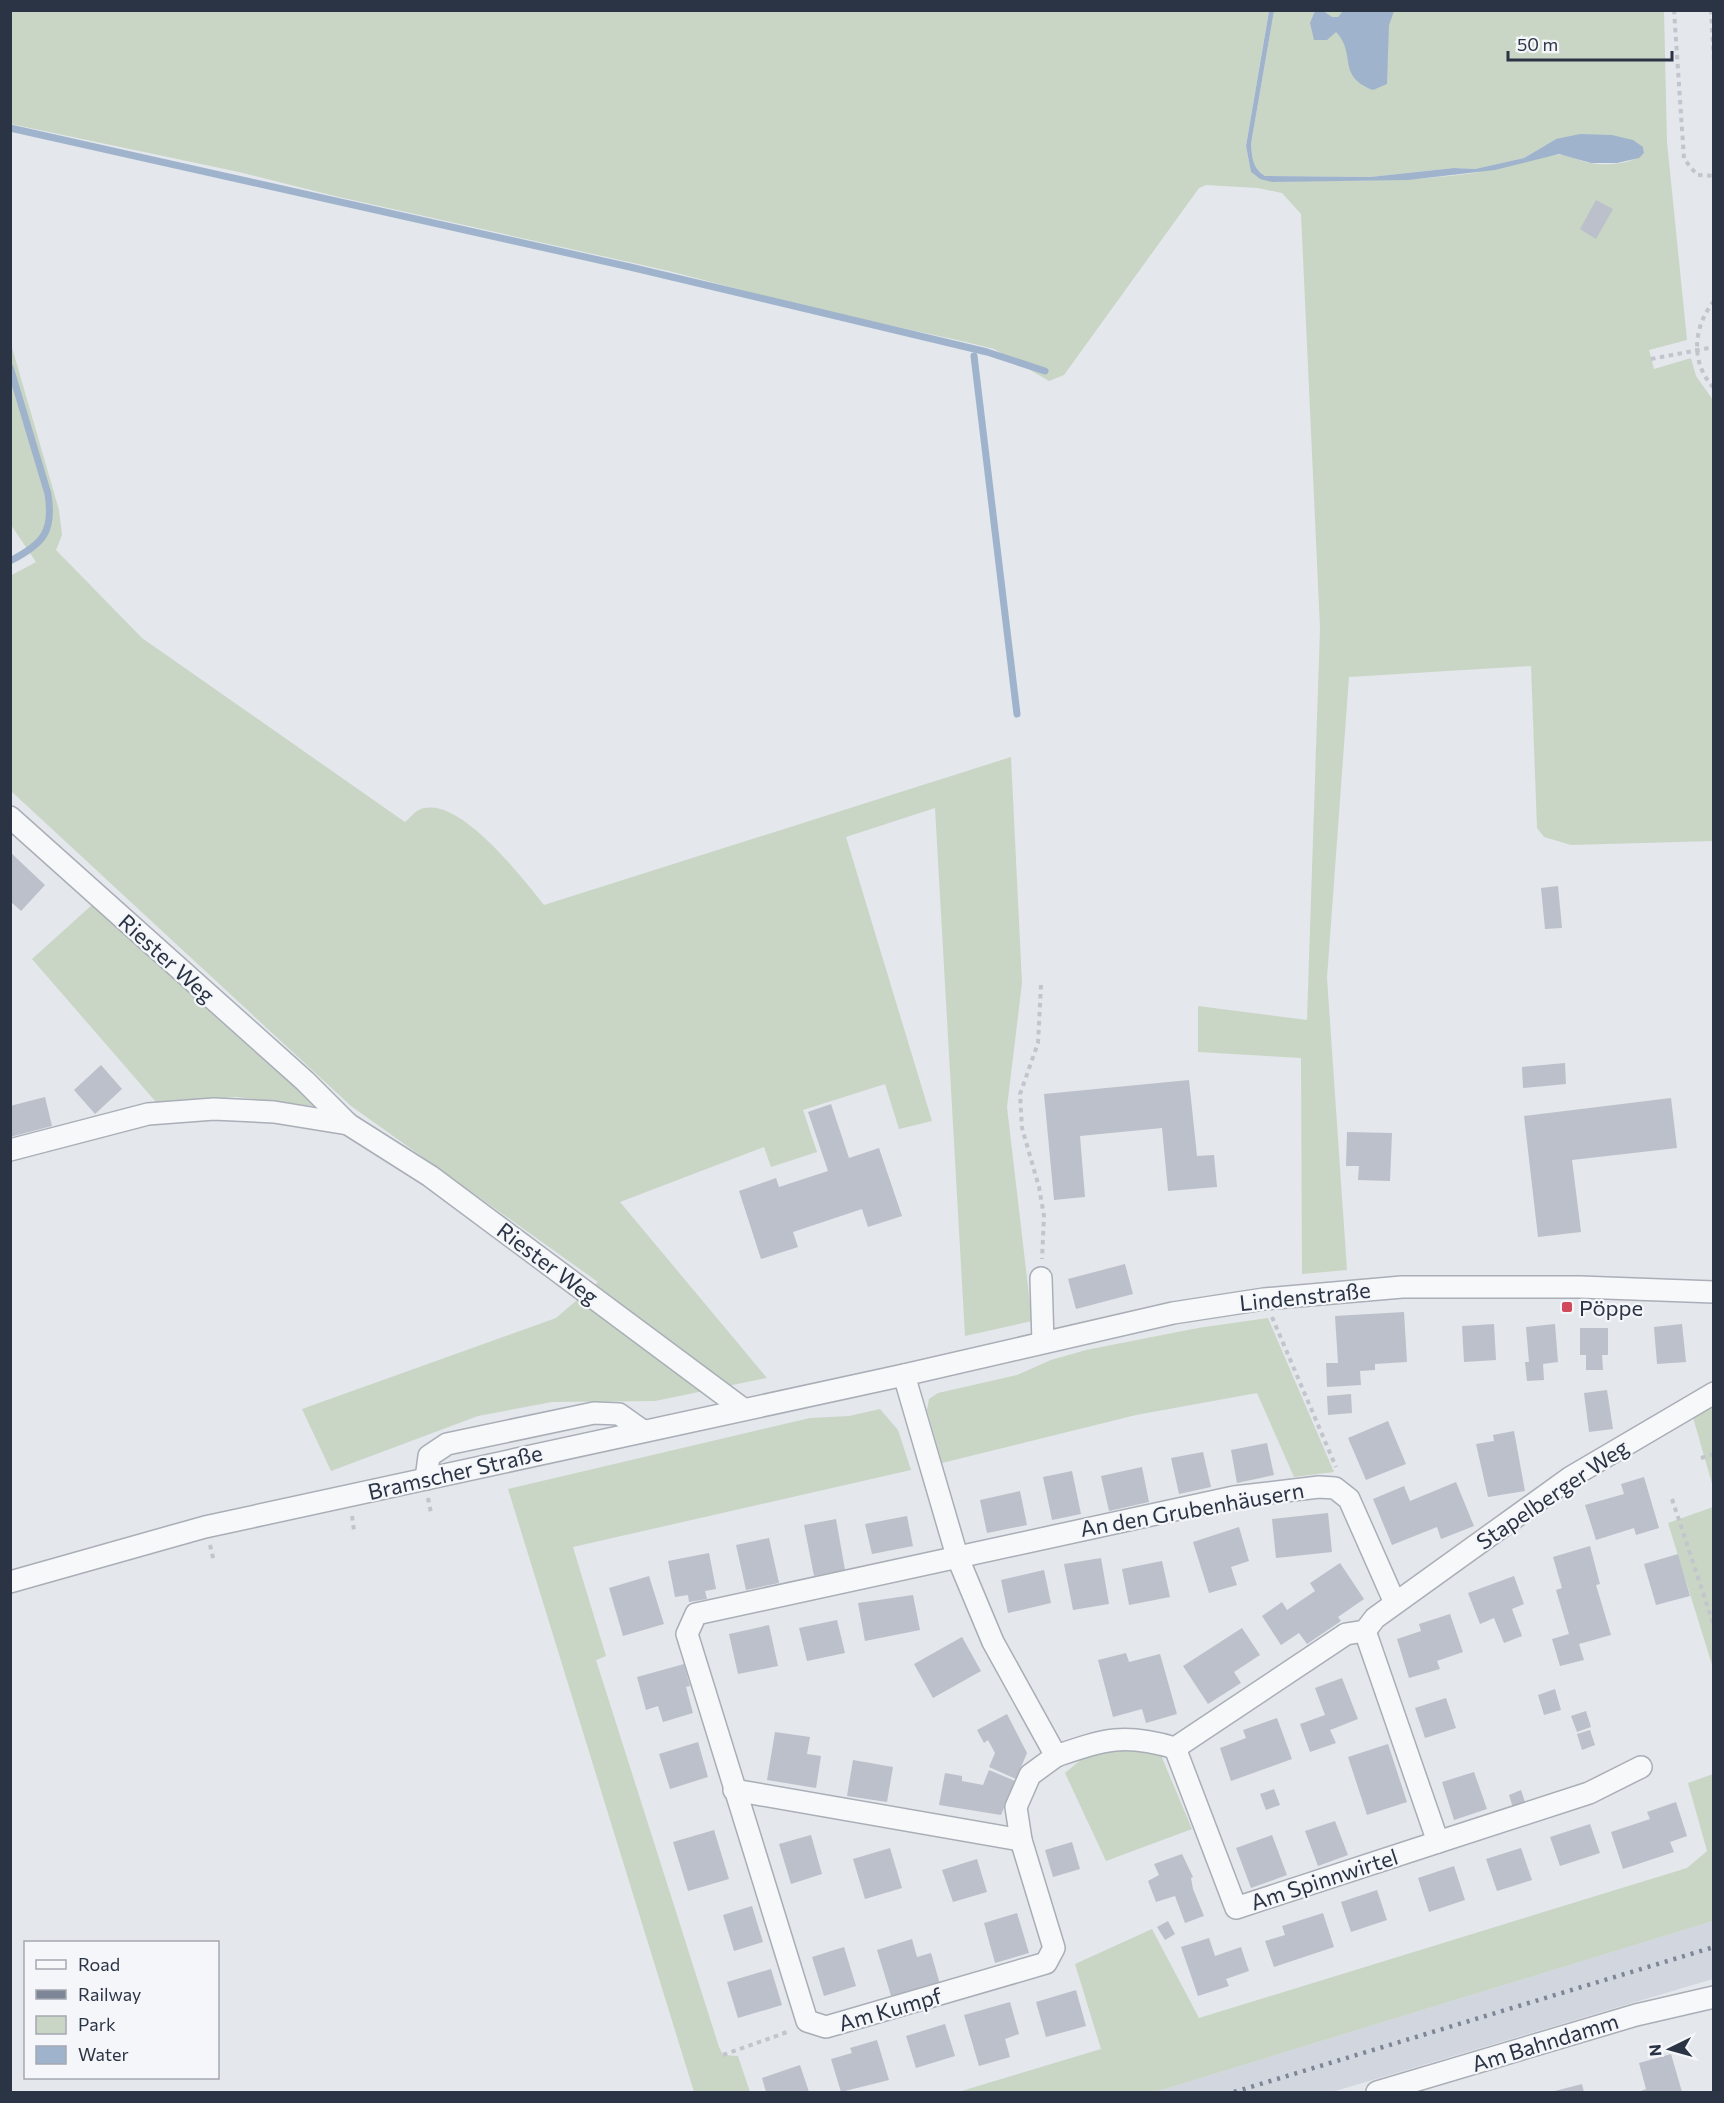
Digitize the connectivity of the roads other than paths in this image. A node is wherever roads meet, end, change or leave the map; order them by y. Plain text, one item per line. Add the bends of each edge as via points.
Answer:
1 (10, 817) edge
2 (348, 1125) junction
3 (10, 1150) edge
4 (1041, 1278) road end
5 (1713, 1292) edge
6 (1043, 1342) junction
7 (904, 1375) junction
8 (1713, 1393) edge
9 (743, 1409) junction
10 (643, 1431) junction
11 (426, 1479) junction
12 (957, 1556) junction
13 (10, 1582) edge
14 (1395, 1603) junction
15 (1365, 1631) junction
16 (1175, 1748) junction
17 (1056, 1755) junction
18 (1641, 1767) dead end
19 (734, 1790) junction
20 (1021, 1840) junction
21 (1438, 1842) junction
22 (1713, 1997) edge
23 (1377, 2092) edge

1 - 2 street, Riester Weg via 305,1081
2 - 3 street, Riester Weg via 274,1112 159,1113
2 - 9 street, Riester Weg via 430,1176
4 - 6 street
5 - 6 street, Lindenstraße via 1402,1287 1264,1299 1173,1313
6 - 7 street, Lindenstraße
7 - 9 street, Bramscher Straße
7 - 12 street
8 - 14 street, Stapelberger Weg via 1570,1477
9 - 10 street, Bramscher Straße
10 - 11 street, Bramscher Straße
10 - 11 street via 619,1414 594,1413 447,1444 429,1456
11 - 13 street, Bramscher Straße via 205,1527
12 - 14 street, An den Grubenhäusern via 1234,1497 1335,1488 1349,1499
12 - 17 street via 993,1642
12 - 19 street, Am Kumpf via 696,1614 687,1634
14 - 15 street
15 - 16 street via 1346,1634
15 - 21 street
16 - 17 street via 1142,1739 1102,1741
16 - 21 street, Am Spinnwirtel via 1236,1908
17 - 20 street, Am Kumpf via 1030,1775 1016,1807
18 - 21 street, Am Spinnwirtel via 1589,1793
19 - 20 street
19 - 20 street, Am Kumpf via 807,2022 826,2027 1046,1964 1054,1948
22 - 23 street, Am Bahndamm via 1636,2015

